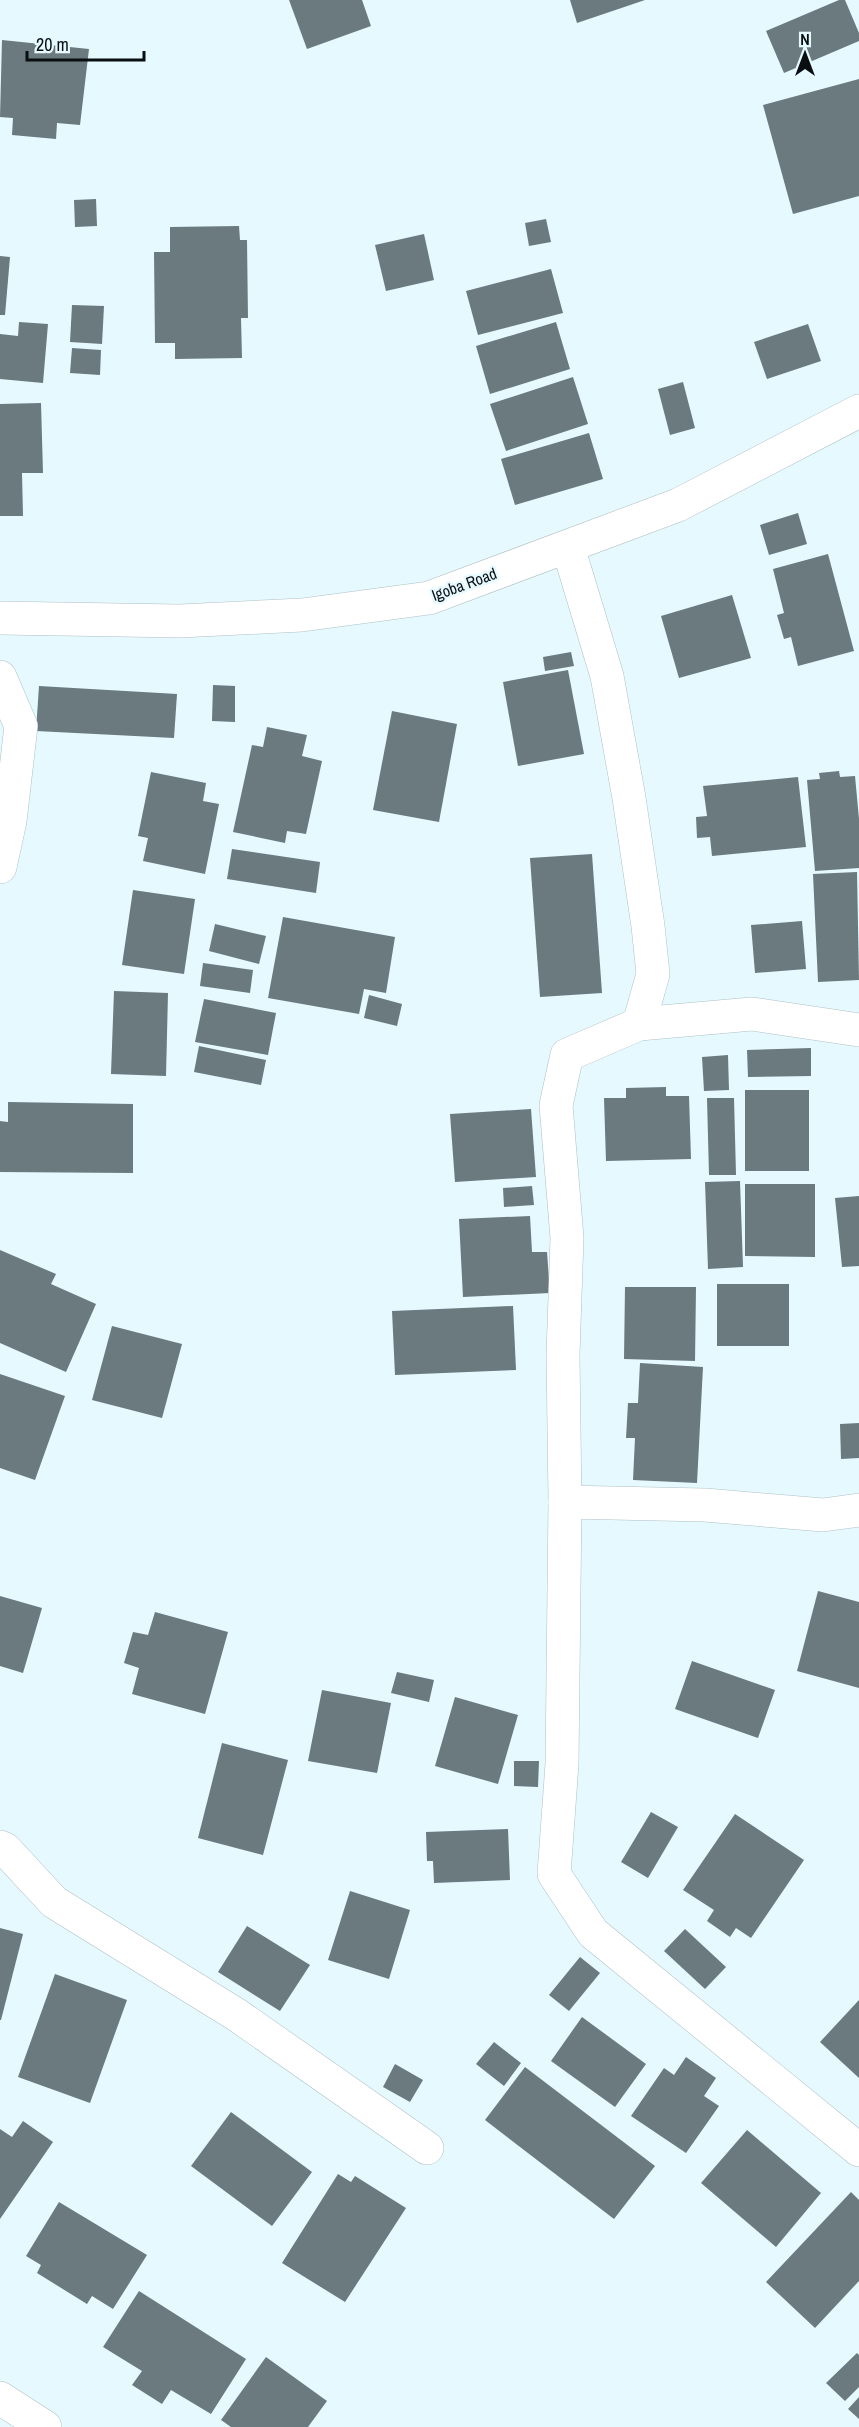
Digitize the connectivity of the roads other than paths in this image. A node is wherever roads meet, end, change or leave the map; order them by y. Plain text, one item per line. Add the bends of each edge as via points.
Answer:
1 (859, 411) edge
2 (568, 547) junction
3 (0, 618) edge
4 (0, 677) edge
5 (0, 867) edge
6 (639, 1024) junction
7 (859, 1030) edge
8 (565, 1502) junction
9 (859, 1510) edge
10 (0, 1847) edge
11 (427, 2148) dead end
12 (859, 2150) edge
13 (0, 2398) edge
14 (45, 2427) edge

1 - 2 street, Igoba Road via 678,505
2 - 3 street, Igoba Road via 429,598 302,615 180,621
2 - 6 street via 607,676 648,926 653,974
4 - 5 street via 21,726 10,822
6 - 7 street via 752,1014
6 - 8 street via 567,1055 556,1105 567,1238 563,1356
8 - 9 street via 705,1504 823,1515
8 - 12 street via 562,1764 554,1874 593,1933
10 - 11 street via 54,1902 237,2014
13 - 14 street

